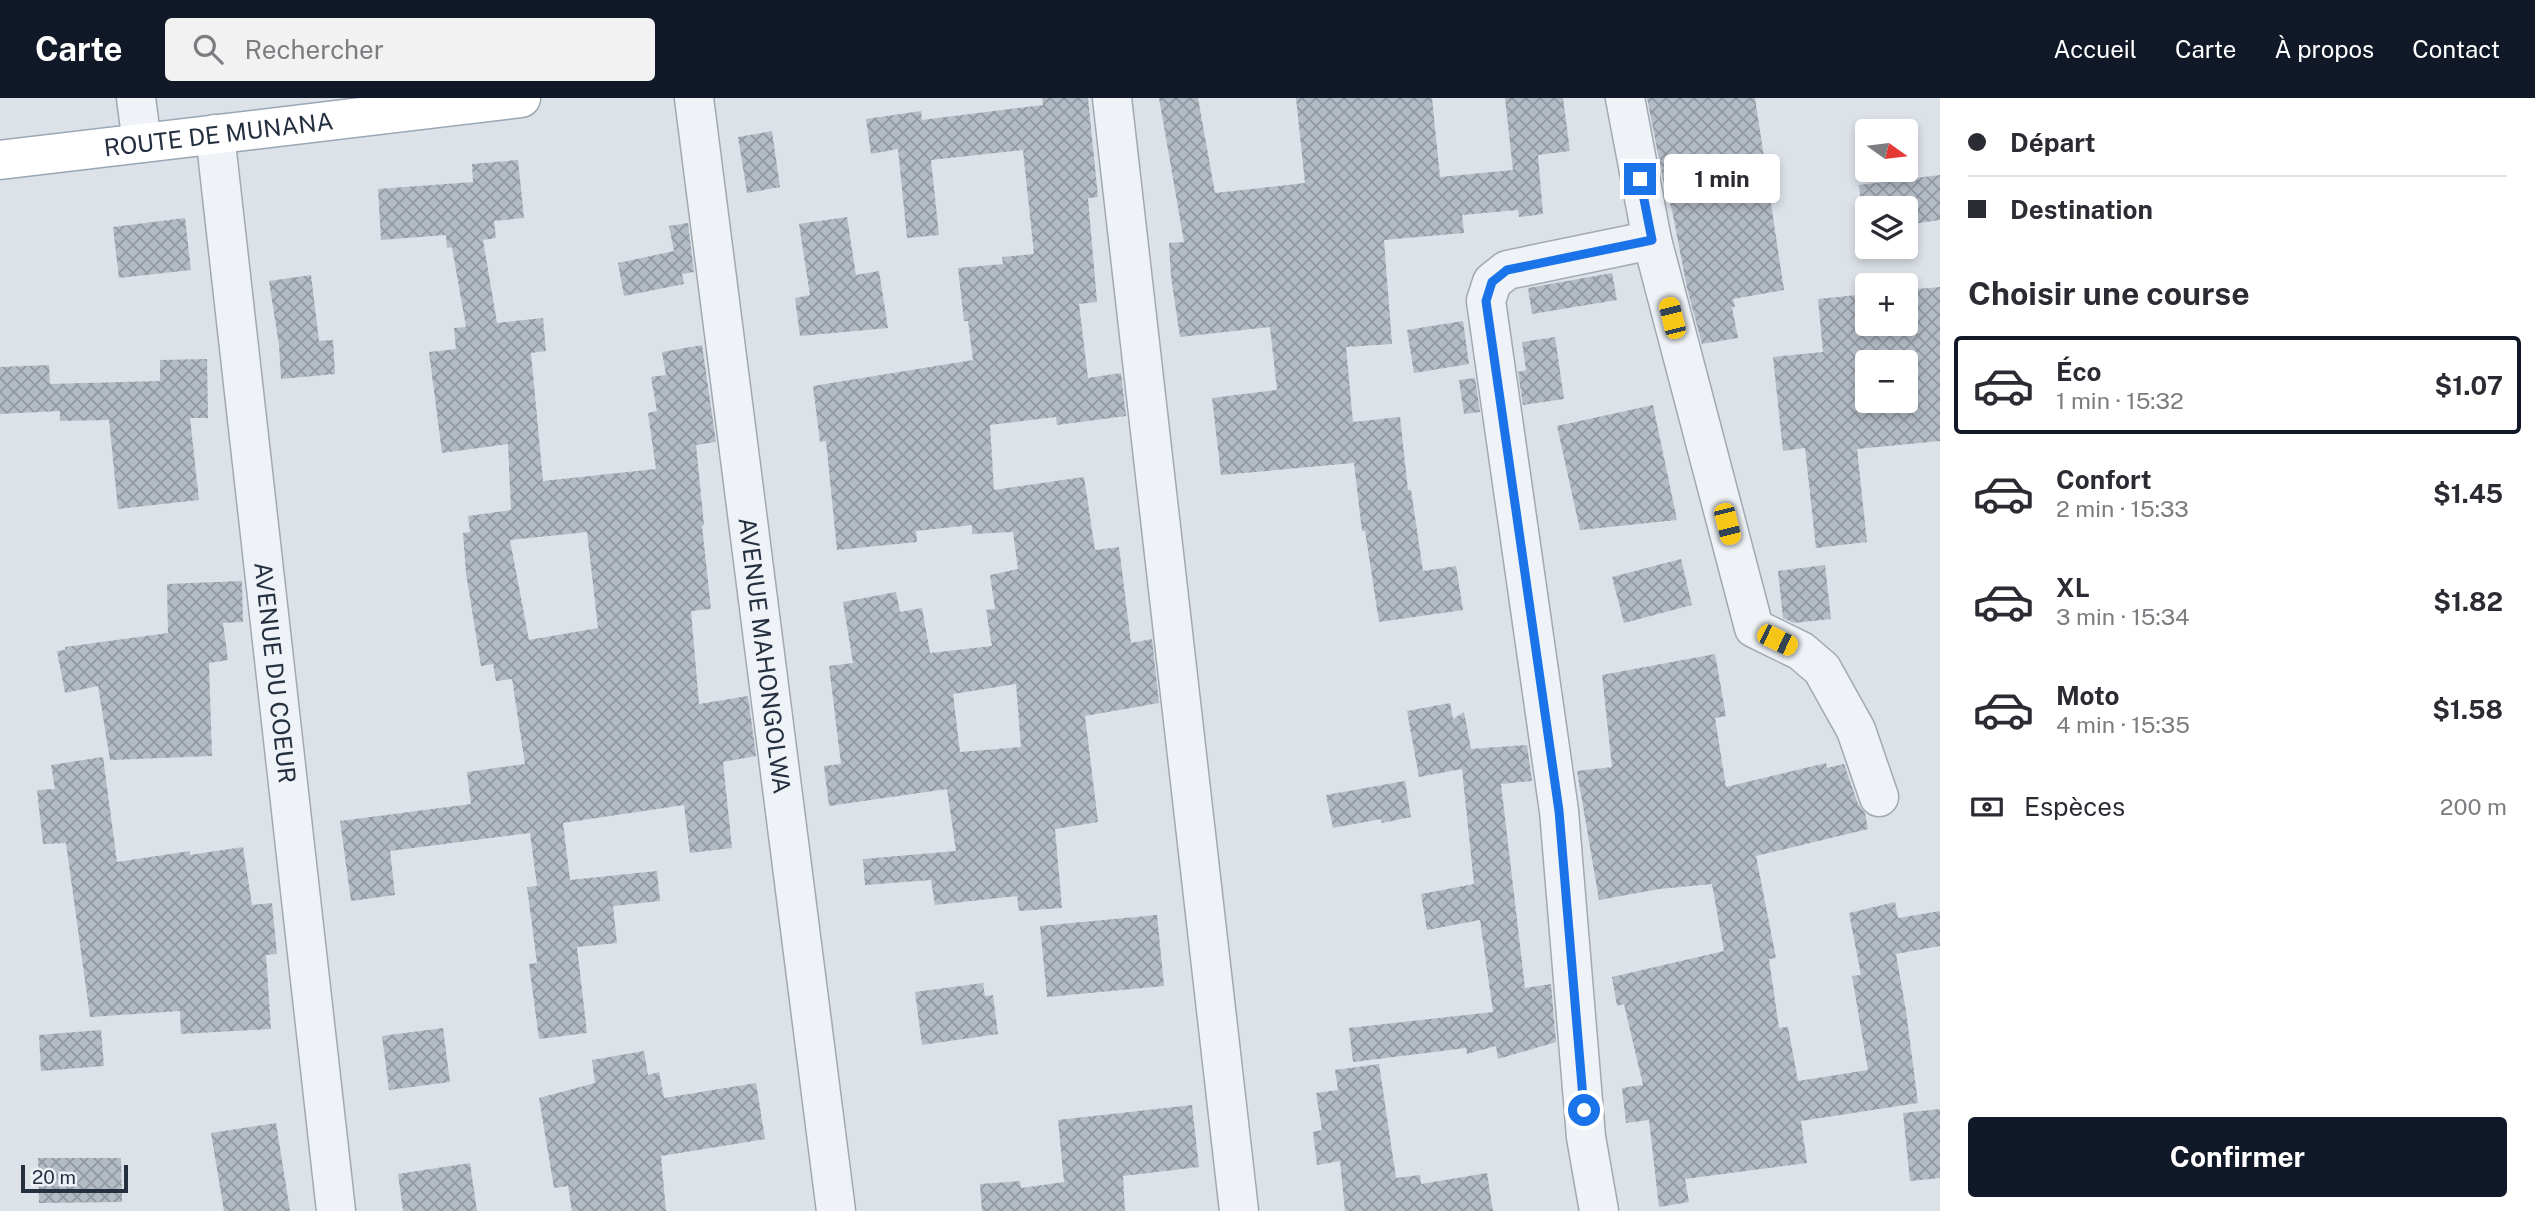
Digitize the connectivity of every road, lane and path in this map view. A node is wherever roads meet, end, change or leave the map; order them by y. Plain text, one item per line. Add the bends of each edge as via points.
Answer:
1 (136, 98) edge
2 (521, 98) edge
3 (694, 98) edge
4 (1112, 98) edge
5 (1625, 98) edge
6 (215, 134) junction
7 (142, 143) junction
8 (0, 160) edge
9 (1652, 240) junction
10 (1879, 797) dead end
11 (336, 1211) edge
12 (836, 1211) edge
13 (1239, 1211) edge
14 (1599, 1211) edge

1 - 7 street
2 - 6 main road, ROUTE DE MUNANA
3 - 12 street, AVENUE MAHONGOLWA
4 - 13 street
5 - 9 street
6 - 7 main road, ROUTE DE MUNANA
6 - 11 street, AVENUE DU COEUR
7 - 8 main road, ROUTE DE MUNANA
9 - 10 street via 1754,628 1801,651 1822,669 1856,730
9 - 14 street via 1507,270 1492,282 1486,301 1559,811 1586,1137

